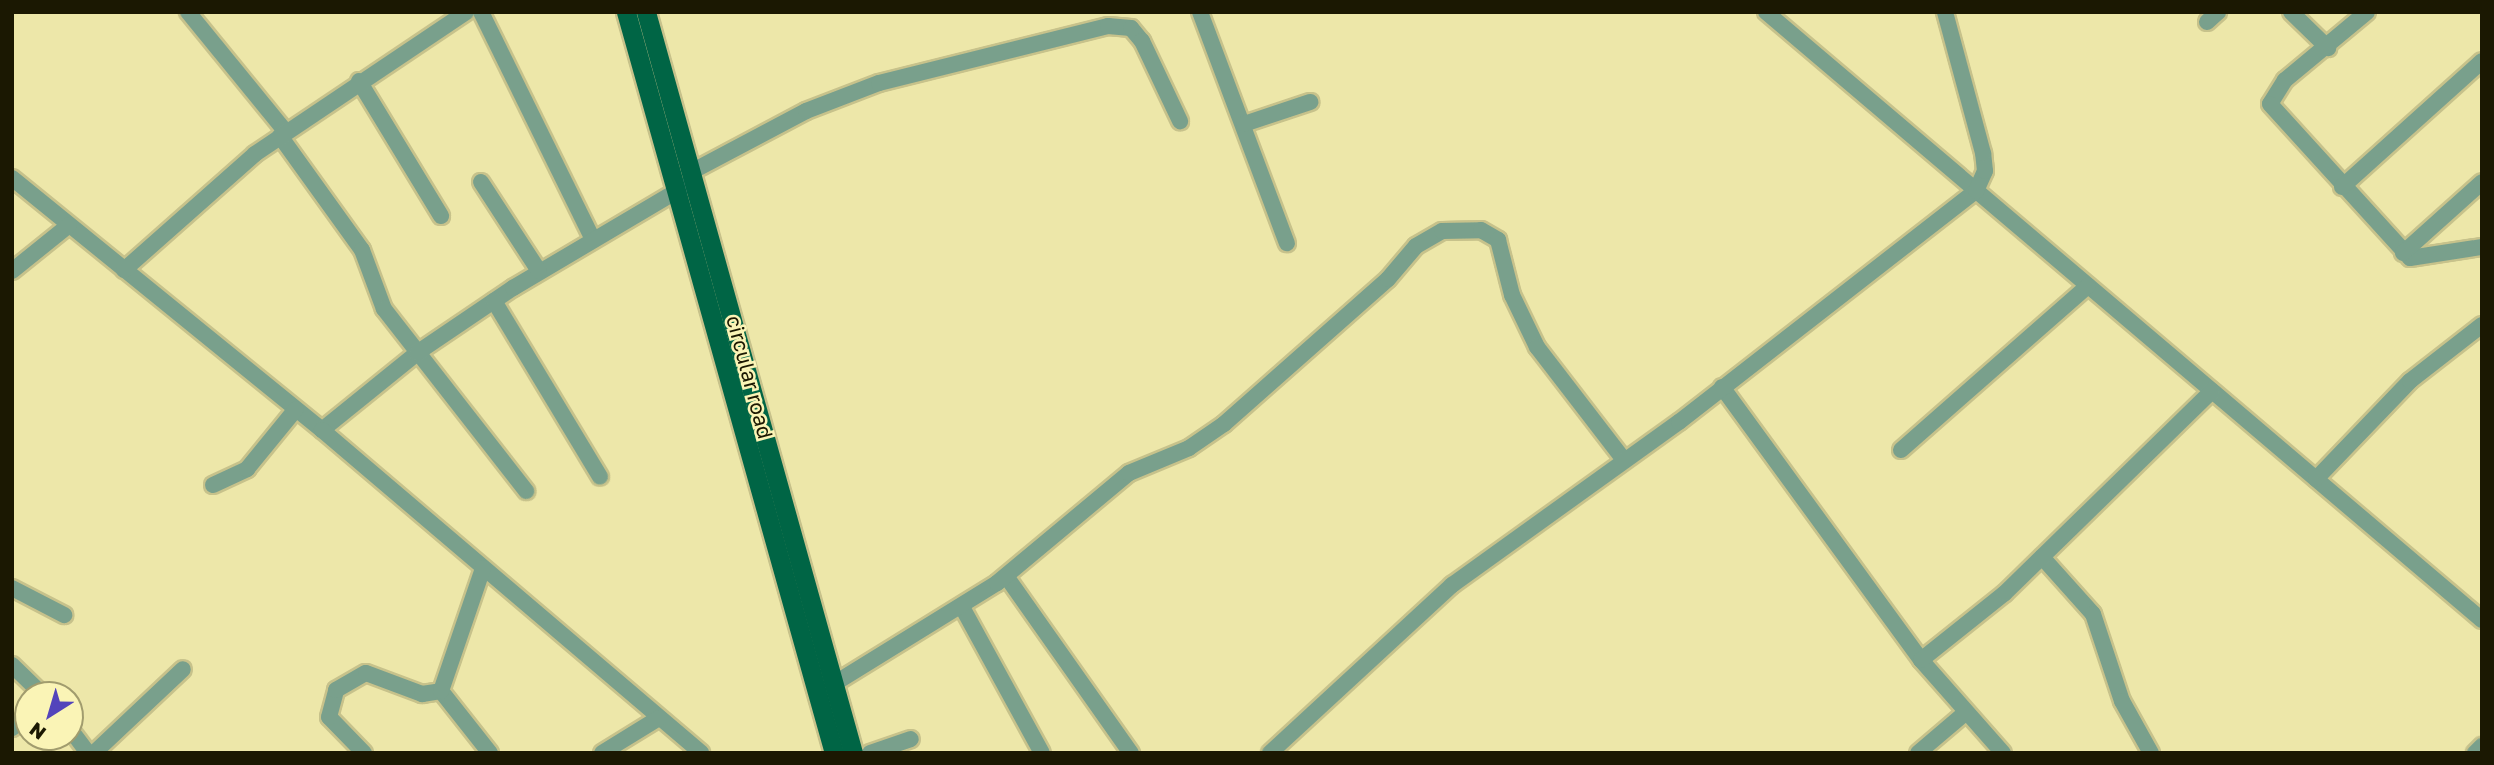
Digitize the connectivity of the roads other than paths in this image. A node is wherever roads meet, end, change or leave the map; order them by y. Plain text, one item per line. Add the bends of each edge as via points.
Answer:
1 (188, 12) edge
2 (466, 12) edge
3 (481, 12) edge
4 (626, 12) edge
5 (646, 12) edge
6 (1200, 12) edge
7 (1766, 12) edge
8 (1945, 12) edge
9 (2291, 12) edge
10 (2367, 12) edge
11 (442, 18) edge
12 (2328, 48) junction
13 (2482, 61) edge
14 (359, 81) junction
15 (1310, 102) dead end
16 (1180, 121) dead end
17 (1244, 124) junction
18 (283, 134) junction
19 (692, 176) junction
20 (12, 178) edge
21 (481, 182) dead end
22 (2482, 182) edge
23 (2342, 187) junction
24 (1976, 191) junction
25 (677, 192) junction
26 (441, 216) dead end
27 (69, 225) junction
28 (591, 236) junction
29 (1287, 243) dead end
30 (2482, 247) edge
31 (2403, 253) junction
32 (124, 270) junction
33 (12, 271) edge
34 (539, 271) junction
35 (2088, 286) junction
36 (494, 301) junction
37 (2482, 325) edge
38 (417, 353) junction
39 (1722, 387) junction
40 (2212, 391) junction
41 (296, 409) junction
42 (322, 430) junction
43 (1901, 450) dead end
44 (1624, 460) junction
45 (600, 477) dead end
46 (2316, 479) junction
47 (213, 485) dead end
48 (526, 491) dead end
49 (2042, 557) junction
50 (483, 568) junction
51 (1006, 576) junction
52 (12, 588) edge
53 (962, 607) junction
54 (64, 615) dead end
55 (2482, 620) edge
56 (1921, 660) junction
57 (12, 665) edge
58 (183, 669) dead end
59 (29, 681) edge
60 (832, 685) junction
61 (441, 691) junction
62 (1965, 713) junction
63 (659, 718) junction
64 (911, 739) dead end
65 (2482, 746) edge
66 (94, 753) edge
67 (364, 753) edge
68 (490, 753) edge
69 (602, 753) edge
70 (701, 753) edge
71 (834, 753) edge
72 (853, 753) edge
73 (870, 753) edge
74 (1042, 753) edge
75 (1131, 753) edge
76 (1270, 753) edge
77 (1918, 753) edge
78 (2003, 753) edge
79 (2151, 753) edge
80 (2475, 753) edge

1 - 18 street
2 - 11 street
3 - 28 street
4 - 25 main road, circular road
5 - 19 main road, circular road
6 - 17 street
7 - 24 street
8 - 24 street via 1983,153 1985,171
9 - 12 street
10 - 12 street
11 - 14 street
12 - 23 street via 2285,80 2270,104
13 - 23 street
14 - 18 street
14 - 26 street
15 - 17 street
16 - 19 street via 1142,41 1131,28 1108,26 878,83 816,106
17 - 29 street
18 - 32 street
18 - 38 street via 362,250 376,296
19 - 25 street
19 - 60 main road, circular road
20 - 27 street
21 - 34 street
22 - 31 street
23 - 31 street
24 - 35 street
24 - 39 street
25 - 28 street
25 - 71 main road, circular road
27 - 32 street
27 - 33 street
28 - 34 street
30 - 31 street via 2422,259
32 - 41 street
34 - 36 street
35 - 40 street
35 - 43 street
36 - 38 street
36 - 45 street
37 - 46 street via 2410,381
38 - 42 street
38 - 48 street
39 - 44 street
39 - 56 street
40 - 46 street
40 - 49 street
41 - 42 street
41 - 47 street via 247,469
42 - 50 street
44 - 51 street via 1537,347 1512,295 1498,240 1481,230 1442,231 1427,236 1388,279 1224,424 1189,448 1129,473
44 - 76 street via 1452,585
46 - 55 street
49 - 56 street
49 - 79 street via 2084,598 2097,621 2122,701
50 - 61 street
50 - 63 street
51 - 53 street
51 - 75 street
52 - 54 street
53 - 60 street
53 - 74 street
56 - 62 street
57 - 59 street
58 - 66 street
60 - 72 main road, circular road
61 - 67 street via 422,694 366,673 343,683 330,699 328,717
61 - 68 street
62 - 77 street
62 - 78 street
63 - 69 street
63 - 70 street
64 - 73 street
65 - 80 street

